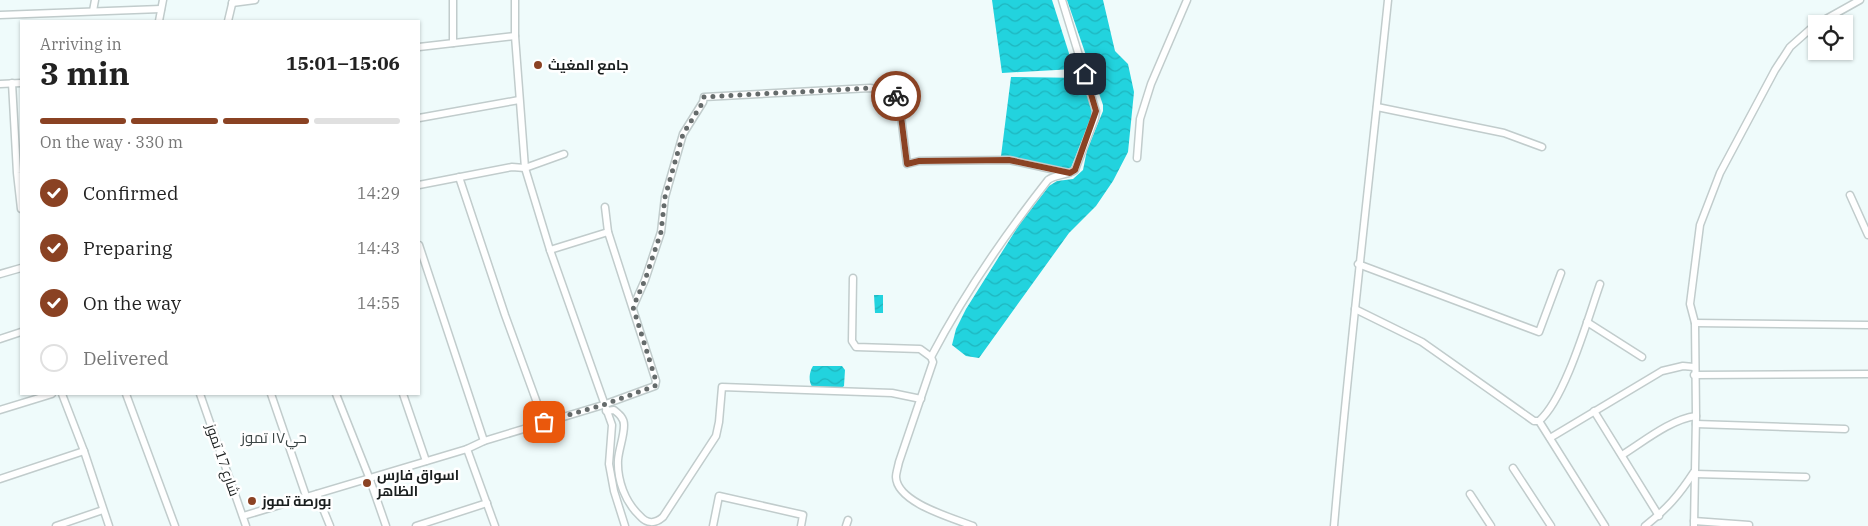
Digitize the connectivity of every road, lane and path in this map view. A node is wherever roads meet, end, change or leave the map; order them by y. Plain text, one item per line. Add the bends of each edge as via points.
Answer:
1 (95, 0) edge
2 (163, 0) edge
3 (255, 0) edge
4 (452, 0) edge
5 (515, 0) edge
6 (1062, 0) edge
7 (1187, 0) edge
8 (1388, 0) edge
9 (1860, 0) edge
10 (233, 2) edge
11 (161, 9) junction
12 (93, 12) junction
13 (0, 14) edge
14 (1832, 15) edge
15 (158, 20) edge
16 (228, 20) edge
17 (1808, 31) edge
18 (515, 36) junction
19 (453, 43) junction
20 (420, 47) edge
21 (12, 83) junction
22 (20, 83) edge
23 (0, 84) edge
24 (519, 100) junction
25 (1377, 107) junction
26 (420, 118) edge
27 (1542, 147) dead end
28 (564, 154) dead end
29 (1137, 158) dead end
30 (525, 168) junction
31 (1070, 173) junction
32 (459, 177) junction
33 (420, 185) edge
34 (1850, 195) dead end
35 (20, 200) edge
36 (605, 207) dead end
37 (608, 232) junction
38 (1868, 235) edge
39 (420, 248) edge
40 (550, 250) junction
41 (1358, 264) junction
42 (20, 268) edge
43 (1561, 273) dead end
44 (0, 274) edge
45 (853, 278) dead end
46 (1600, 284) dead end
47 (633, 307) junction
48 (1355, 309) junction
49 (1587, 322) junction
50 (1695, 322) junction
51 (1868, 325) edge
52 (20, 332) edge
53 (0, 339) edge
54 (1642, 357) dead end
55 (931, 358) junction
56 (1694, 367) junction
57 (1694, 374) junction
58 (1868, 374) edge
59 (49, 395) edge
60 (62, 395) edge
61 (126, 395) edge
62 (200, 395) edge
63 (271, 395) edge
64 (336, 395) edge
65 (403, 395) edge
66 (921, 399) junction
67 (605, 408) junction
68 (0, 410) edge
69 (1594, 411) junction
70 (1696, 416) junction
71 (1539, 421) junction
72 (544, 422) junction
73 (1696, 424) junction
74 (1845, 429) dead end
75 (1550, 438) junction
76 (484, 441) junction
77 (467, 449) junction
78 (84, 451) junction
79 (1622, 455) junction
80 (426, 461) junction
81 (1513, 468) dead end
82 (1695, 472) junction
83 (369, 477) junction
84 (1806, 477) dead end
85 (0, 479) edge
86 (317, 494) junction
87 (1470, 494) dead end
88 (306, 496) junction
89 (487, 503) junction
90 (103, 510) junction
91 (243, 516) junction
92 (1659, 516) junction
93 (1694, 524) edge
94 (1749, 525) dead end
95 (56, 526) edge
96 (109, 526) edge
97 (175, 526) edge
98 (246, 526) edge
99 (330, 526) edge
100 (386, 526) edge
101 (416, 526) edge
102 (495, 526) edge
103 (625, 526) edge
104 (712, 526) edge
105 (801, 526) edge
106 (974, 526) edge
107 (1334, 526) edge
108 (1491, 526) edge
109 (1551, 526) edge
110 (1605, 526) edge
111 (1645, 526) edge

1 - 12 street
2 - 11 street
3 - 10 street
4 - 19 street
5 - 18 street
6 - 31 street via 1096,111 1075,170
7 - 29 street via 1150,84 1140,119
8 - 25 street
9 - 14 street
10 - 16 street
11 - 12 street
11 - 15 street
12 - 13 street
17 - 50 street via 1790,48 1776,70 1720,173 1700,225 1690,304
18 - 19 street
18 - 24 street
19 - 20 street
21 - 22 street
21 - 23 street
21 - 35 street
24 - 26 street
24 - 30 street
25 - 27 street via 1504,133
25 - 41 street
28 - 30 street
30 - 32 street via 512,167
30 - 40 street
31 - 47 street via 1009,160 919,161 907,164 899,100 892,91 870,88 704,97 683,134 665,197 661,232
31 - 55 street via 1052,176 1017,220 951,319
32 - 33 street
32 - 72 street
34 - 38 street
36 - 37 street
37 - 40 street
37 - 47 street
39 - 76 street
40 - 67 street
41 - 43 street via 1539,332
41 - 48 street
42 - 44 street
45 - 55 street via 852,341 856,347 920,349
46 - 49 street
47 - 67 street via 655,386
48 - 71 street via 1422,342
48 - 107 street
49 - 54 street
49 - 71 street via 1564,385 1545,417
50 - 51 street
50 - 56 street
52 - 53 street
55 - 66 street via 933,362
56 - 57 street
56 - 69 street via 1662,371
57 - 58 street
57 - 70 street
59 - 68 street
60 - 78 street
61 - 97 street
62 - 91 street, شارع 17 تموز
63 - 88 street
64 - 83 street
65 - 80 street
66 - 67 street via 883,392 722,387 716,436 663,517 651,523 634,511 624,495 618,459 624,423 614,410
66 - 106 street via 899,462 898,486 906,496 930,510
67 - 72 street
67 - 103 street via 612,425 609,464
69 - 75 street
69 - 79 street
70 - 73 street
70 - 79 street via 1675,422
71 - 75 street
72 - 76 street
73 - 74 street
73 - 82 street
75 - 110 street
76 - 77 street
77 - 80 street
77 - 89 street
78 - 85 street
78 - 90 street
79 - 92 street
80 - 83 street
81 - 109 street
82 - 84 street
82 - 92 street
82 - 93 street
83 - 86 street
83 - 100 street
86 - 88 street
86 - 99 street
87 - 108 street
88 - 91 street
89 - 101 street
89 - 102 street
90 - 95 street
90 - 96 street
91 - 98 street, شارع 17 تموز
92 - 111 street
93 - 94 street
104 - 105 street via 719,496 803,514

